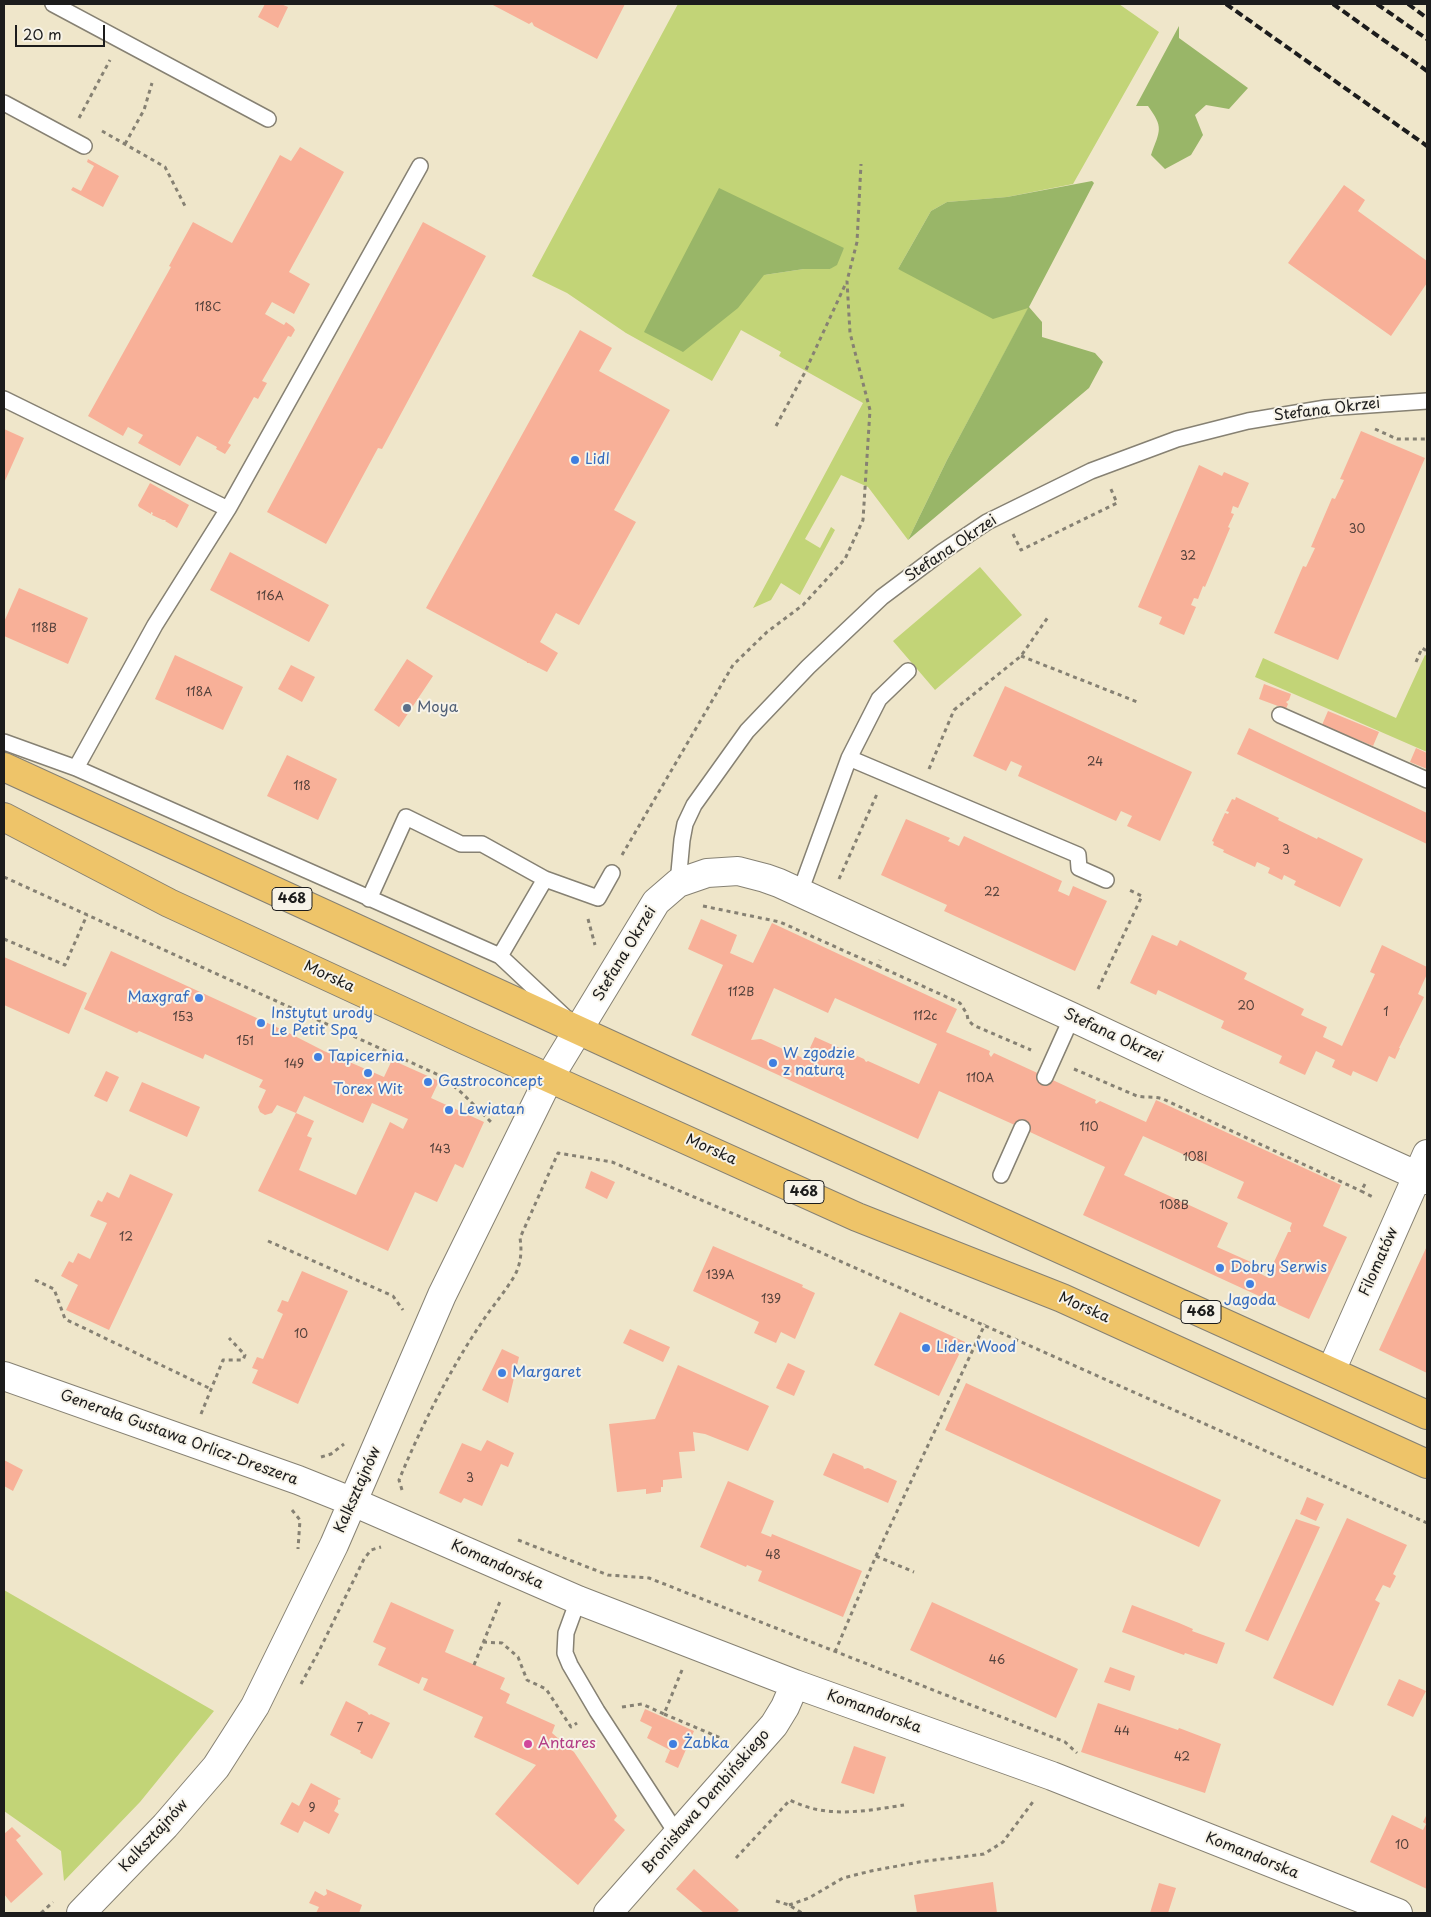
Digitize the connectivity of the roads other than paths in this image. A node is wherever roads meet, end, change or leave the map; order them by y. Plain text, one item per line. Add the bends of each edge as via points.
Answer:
1 (53, 4) edge
2 (4, 103) edge
3 (268, 119) dead end
4 (84, 146) dead end
5 (420, 166) dead end
6 (4, 399) edge
7 (1427, 401) edge
8 (228, 509) junction
9 (908, 671) dead end
10 (1280, 715) dead end
11 (4, 742) edge
12 (849, 758) junction
13 (4, 767) edge
14 (76, 768) junction
15 (1427, 780) edge
16 (4, 817) edge
17 (612, 873) road end
18 (545, 879) junction
19 (1106, 880) road end
20 (678, 883) junction
21 (800, 892) junction
22 (369, 899) junction
23 (500, 956) junction
24 (1072, 1017) junction
25 (580, 1030) junction
26 (1045, 1077) dead end
27 (550, 1078) junction
28 (1022, 1128) dead end
29 (1424, 1170) edge
30 (1001, 1175) dead end
31 (1331, 1371) junction
32 (5, 1379) edge
33 (1427, 1415) edge
34 (1427, 1464) edge
35 (353, 1502) junction
36 (578, 1600) junction
37 (795, 1684) junction
38 (677, 1834) junction
39 (81, 1913) edge
40 (608, 1913) edge
41 (1398, 1913) edge

1 - 3 lane
2 - 4 lane
5 - 8 lane
6 - 8 lane
7 - 20 lane, Stefana Okrzei via 1326,408 1248,421 1177,439 1091,471 980,527 882,596 808,667 748,731 694,805 685,824
8 - 14 lane via 155,626
9 - 12 lane via 878,699
10 - 15 lane
11 - 14 lane
12 - 19 lane via 1078,855 1079,868
12 - 21 lane
13 - 25 main road, 468
14 - 22 lane
16 - 27 main road, Morska / 468 via 169,903
17 - 18 lane via 598,898
18 - 22 lane via 482,844 461,844 406,817
18 - 23 lane
20 - 21 street, Stefana Okrzei via 707,873 738,871
20 - 25 street, Stefana Okrzei via 656,902
21 - 24 street, Stefana Okrzei
22 - 23 lane
23 - 25 lane
24 - 26 lane
24 - 29 street, Stefana Okrzei via 1208,1081
25 - 27 street, Kalksztajnów
25 - 31 main road, 468
27 - 34 main road, Morska / 468 via 857,1217 1062,1298
27 - 35 street, Kalksztajnów via 442,1295
28 - 30 lane
29 - 31 street, Filomatów
31 - 33 main road, 468
32 - 35 street, Generała Gustawa Orlicz-Dreszera
35 - 36 street, Komandorska
35 - 39 street, Kalksztajnów via 255,1706 216,1768
36 - 37 street, Komandorska
36 - 38 lane via 566,1633 570,1665
37 - 38 street, Bronisława Dembińskiego via 774,1725
37 - 41 street, Komandorska via 1052,1776
38 - 40 street, Bronisława Dembińskiego

